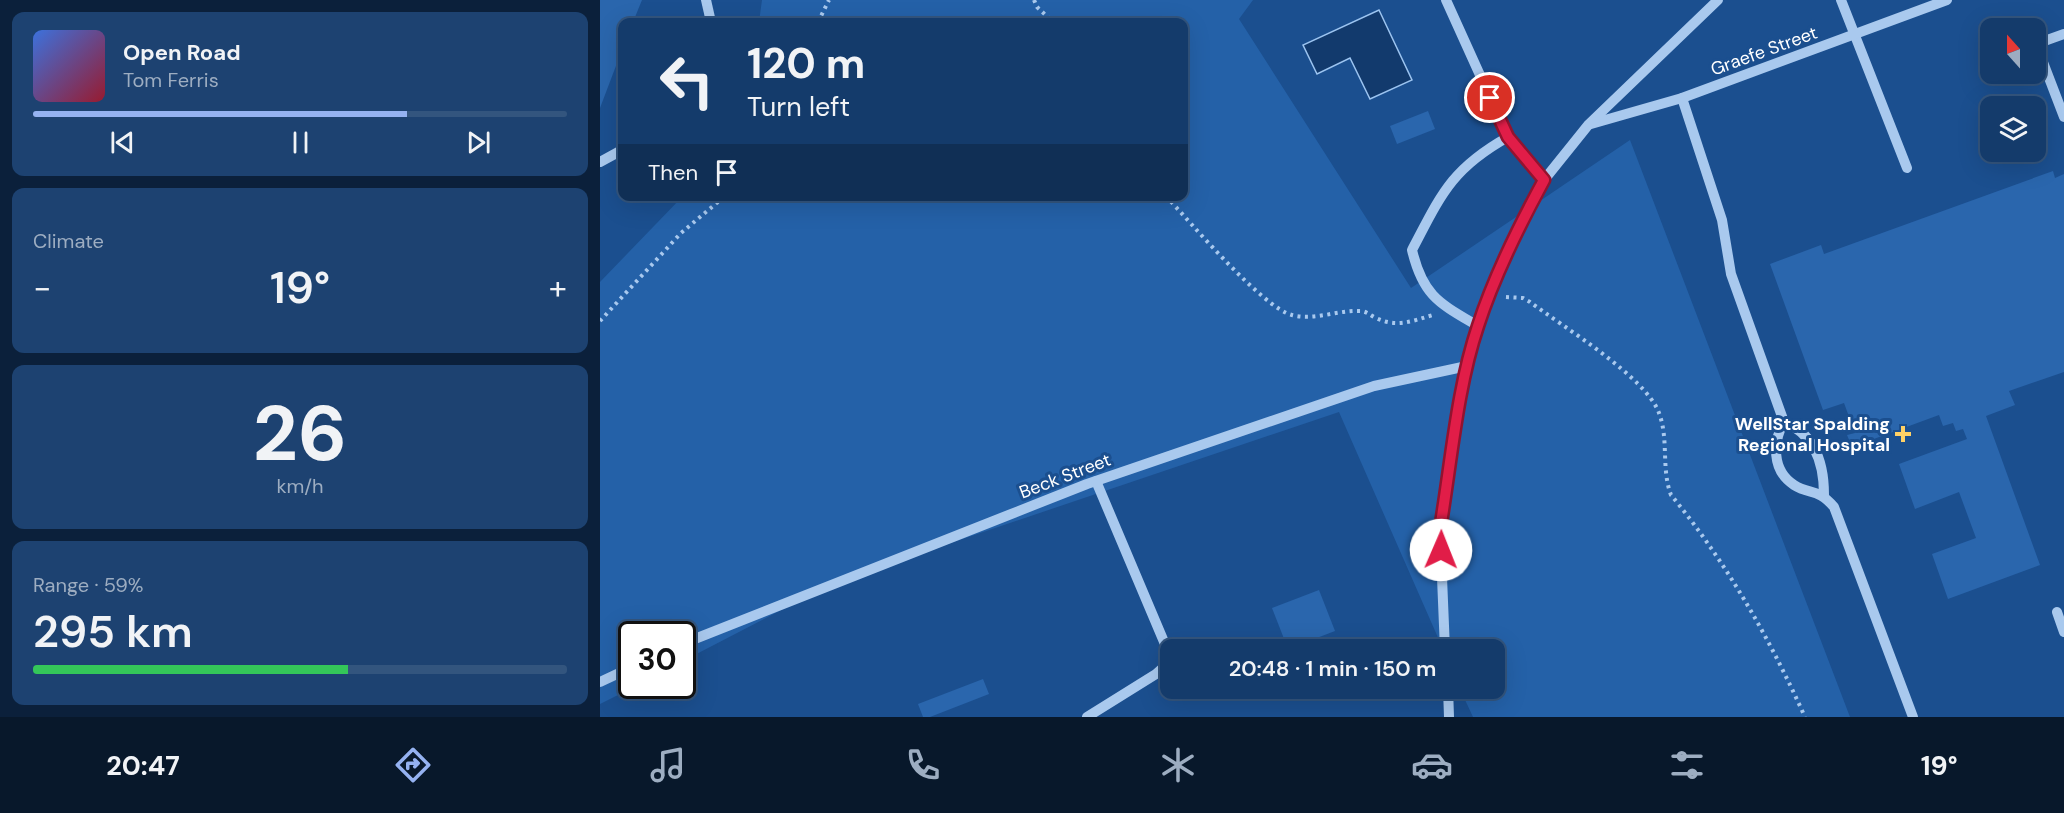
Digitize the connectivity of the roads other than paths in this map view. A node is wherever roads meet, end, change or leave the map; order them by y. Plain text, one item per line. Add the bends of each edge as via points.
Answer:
1 (706, 0) edge
2 (1446, 0) edge
3 (1718, 0) edge
4 (1841, 0) edge
5 (1947, 0) edge
6 (710, 18) edge
7 (2064, 34) edge
8 (1856, 35) junction
9 (1682, 98) junction
10 (2064, 117) edge
11 (1589, 124) junction
12 (1508, 137) junction
13 (618, 152) edge
14 (600, 162) edge
15 (1907, 168) dead end
16 (1544, 180) junction
17 (1478, 326) junction
18 (1467, 366) junction
19 (1784, 422) junction
20 (1096, 481) junction
21 (1824, 495) junction
22 (2057, 612) dead end
23 (2064, 632) edge
24 (696, 638) edge
25 (1445, 639) edge
26 (618, 674) edge
27 (600, 682) edge
28 (1448, 699) edge
29 (1087, 717) edge
30 (1449, 717) edge
31 (1913, 717) edge

1 - 6 street
2 - 12 street
3 - 11 street
4 - 8 street
5 - 8 street, Graefe Street
7 - 10 street via 2036,44
8 - 9 street, Graefe Street
8 - 15 street
9 - 11 street, Graefe Street
9 - 19 street via 1722,220 1731,273
11 - 16 street
12 - 16 street
12 - 17 street via 1479,153 1444,188 1412,250 1418,272 1433,297
13 - 14 street
16 - 17 street via 1521,222
17 - 18 street
18 - 20 street, Beck Street via 1374,386
18 - 25 street via 1440,529
19 - 21 street via 1797,427 1812,444 1824,474
19 - 21 street via 1776,435 1774,450 1783,474 1794,485
20 - 24 street, Beck Street
20 - 29 street via 1170,656 1156,674
21 - 31 street via 1834,507
22 - 23 street
26 - 27 street
28 - 30 street

